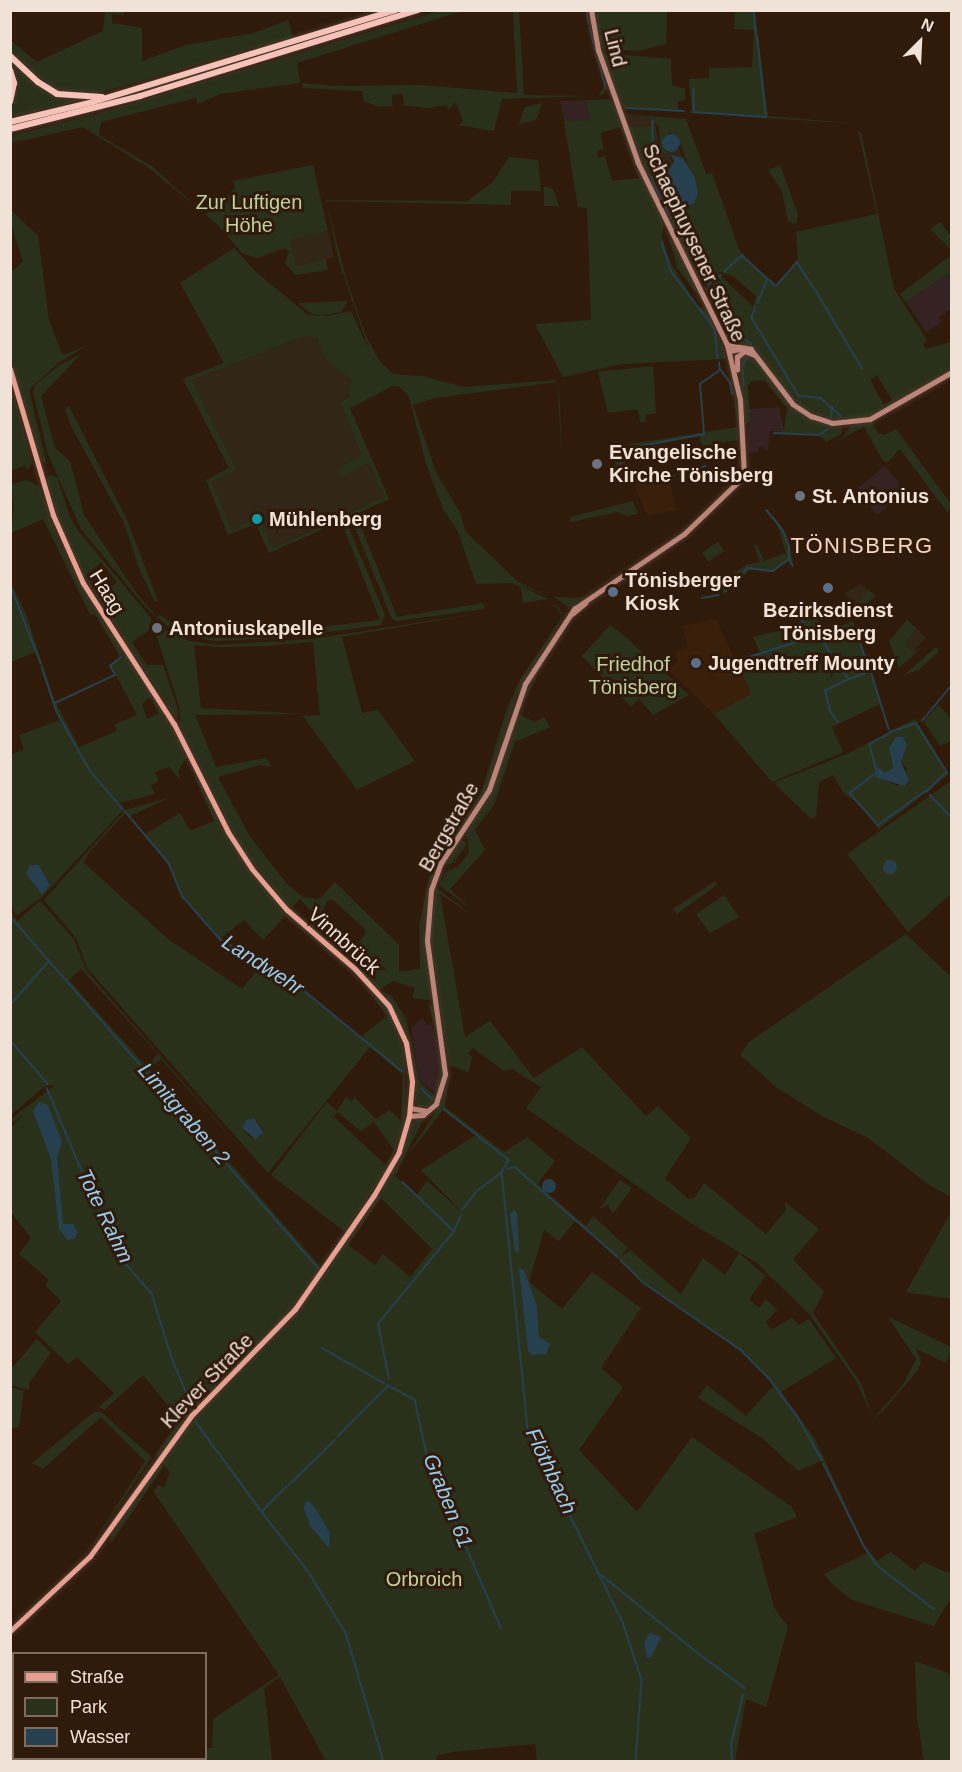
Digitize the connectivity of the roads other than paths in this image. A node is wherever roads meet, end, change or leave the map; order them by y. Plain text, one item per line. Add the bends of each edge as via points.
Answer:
1 (394, 10) edge
2 (418, 10) edge
3 (591, 10) edge
4 (10, 56) edge
5 (10, 70) edge
6 (612, 94) joint
7 (115, 96) junction
8 (10, 102) edge
9 (10, 122) edge
10 (10, 129) edge
11 (728, 348) junction
12 (746, 350) junction
13 (766, 367) junction
14 (10, 369) edge
15 (951, 372) edge
16 (737, 379) junction
17 (744, 476) joint
18 (218, 812) joint
19 (410, 1108) junction
20 (427, 1111) junction
21 (410, 1116) junction
22 (321, 1271) joint
23 (10, 1631) edge

1 - 7 highway
2 - 10 highway via 140,96
3 - 6 main road, Lind
4 - 7 highway via 57,94 77,98
5 - 8 highway via 14,83
6 - 11 main road, Schaephuysener Straße via 653,198
7 - 9 highway
11 - 12 main road
11 - 13 main road via 751,348
11 - 16 main road, Schaephuysener Straße
12 - 13 main road
12 - 16 main road via 737,357
13 - 15 main road via 798,408 819,420 845,424 870,419
14 - 18 main road, Haag via 69,557 174,724
16 - 17 main road, Schaephuysener Straße
17 - 20 main road, Bergstraße via 684,534 572,614 557,630 525,684 489,790 441,863 433,883 426,925 445,1074 440,1097
18 - 19 main road, Vinnbrück via 264,885 370,983 388,1006 408,1051
19 - 20 main road
19 - 21 main road, Vinnbrück
20 - 21 main road
21 - 22 main road, Vinnbrück via 389,1171
22 - 23 main road, Klever Straße via 285,1322 181,1427 100,1543 59,1588

